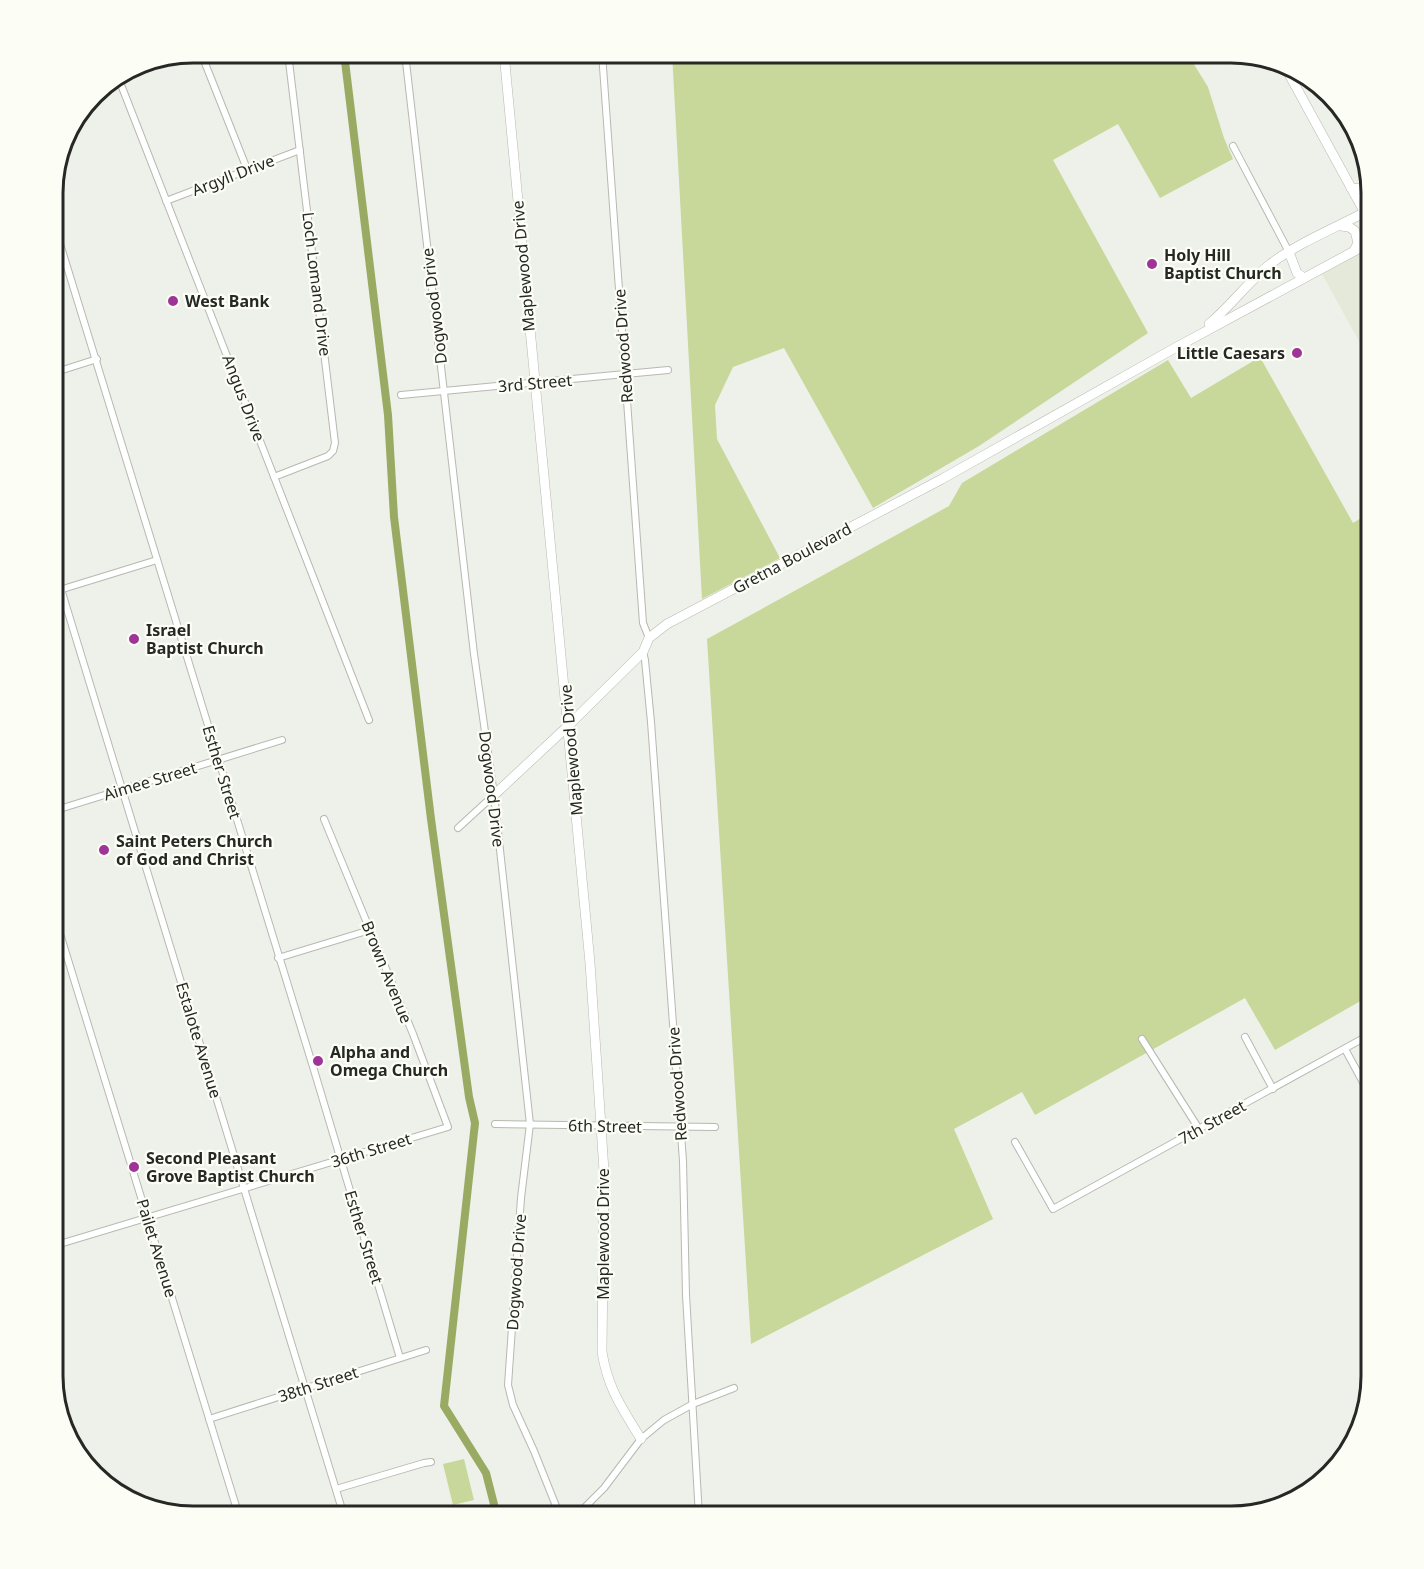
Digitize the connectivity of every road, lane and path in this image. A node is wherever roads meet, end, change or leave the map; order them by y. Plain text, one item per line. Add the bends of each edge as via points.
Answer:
1 (205, 63) edge
2 (289, 63) edge
3 (406, 63) edge
4 (505, 63) edge
5 (603, 63) edge
6 (1298, 82) edge
7 (121, 85) edge
8 (1233, 146) dead end
9 (300, 150) junction
10 (247, 169) junction
11 (1352, 188) junction
12 (1361, 189) edge
13 (166, 201) junction
14 (1361, 201) edge
15 (1361, 215) edge
16 (1341, 226) junction
17 (1361, 247) edge
18 (1354, 250) junction
19 (63, 252) edge
20 (1289, 252) junction
21 (1304, 278) junction
22 (1173, 349) junction
23 (97, 359) junction
24 (63, 370) edge
25 (668, 370) dead end
26 (625, 374) junction
27 (534, 383) junction
28 (444, 391) junction
29 (401, 395) dead end
30 (274, 477) junction
31 (157, 560) junction
32 (63, 588) edge
33 (63, 596) edge
34 (649, 638) junction
35 (643, 652) junction
36 (369, 720) dead end
37 (568, 725) junction
38 (282, 740) dead end
39 (218, 760) junction
40 (122, 789) junction
41 (494, 795) junction
42 (63, 807) edge
43 (324, 819) dead end
44 (458, 828) dead end
45 (370, 930) junction
46 (63, 944) edge
47 (279, 958) junction
48 (1245, 1037) dead end
49 (1142, 1039) dead end
50 (1361, 1040) edge
51 (1345, 1049) junction
52 (1361, 1079) edge
53 (1273, 1089) junction
54 (495, 1124) dead end
55 (530, 1124) junction
56 (601, 1126) junction
57 (448, 1127) joint
58 (681, 1127) junction
59 (715, 1127) dead end
60 (1199, 1129) junction
61 (1015, 1142) dead end
62 (341, 1160) junction
63 (244, 1188) junction
64 (147, 1218) junction
65 (63, 1243) edge
66 (426, 1350) dead end
67 (400, 1358) junction
68 (734, 1388) dead end
69 (305, 1389) junction
70 (693, 1404) junction
71 (209, 1419) junction
72 (641, 1439) junction
73 (431, 1462) dead end
74 (336, 1489) junction
75 (236, 1506) edge
76 (341, 1506) edge
77 (556, 1506) edge
78 (586, 1506) edge
79 (698, 1506) edge

1 - 10 street
2 - 9 street, Loch Lomand Drive
3 - 28 street, Dogwood Drive
4 - 27 street, Maplewood Drive
5 - 26 street, Redwood Drive
6 - 11 street
7 - 13 street, Angus Drive
8 - 20 street
9 - 10 street, Argyll Drive
9 - 30 street, Loch Lomand Drive via 335,443 328,456
10 - 13 street, Argyll Drive
11 - 12 street
11 - 14 street
13 - 30 street, Angus Drive
15 - 16 street, Gretna Boulevard
16 - 18 street via 1357,234
16 - 20 street, Gretna Boulevard
17 - 18 street, Gretna Boulevard
18 - 21 street, Gretna Boulevard
19 - 23 street, Esther Street
20 - 21 street via 1297,273
20 - 22 street, Gretna Boulevard via 1255,277 1221,315
21 - 22 street, Gretna Boulevard
22 - 34 street, Gretna Boulevard via 942,479 667,624
23 - 24 street
23 - 31 street, Esther Street
25 - 26 street, 3rd Street
26 - 27 street, 3rd Street
26 - 34 street, Redwood Drive via 643,623
27 - 28 street, 3rd Street
27 - 37 street, Maplewood Drive
28 - 29 street, 3rd Street
28 - 41 street, Dogwood Drive
30 - 36 street, Angus Drive
31 - 32 street
31 - 39 street, Esther Street
33 - 40 street, Estalote Avenue
34 - 35 street
35 - 37 street
35 - 58 street, Redwood Drive
37 - 41 street
37 - 56 street, Maplewood Drive
38 - 39 street, Aimee Street
39 - 40 street, Aimee Street
39 - 47 street, Esther Street
40 - 42 street, Aimee Street
40 - 63 street, Estalote Avenue
41 - 44 street
41 - 55 street, Dogwood Drive
43 - 45 street, Brown Avenue
45 - 47 street
45 - 57 street, Brown Avenue
46 - 64 street, Pailet Avenue
47 - 62 street, Esther Street
48 - 53 street
49 - 60 street
50 - 51 street, 7th Street
51 - 52 street
51 - 53 street, 7th Street
53 - 60 street, 7th Street
54 - 55 street, 6th Street
55 - 56 street, 6th Street
55 - 77 street, Dogwood Drive via 508,1385
56 - 58 street, 6th Street
56 - 72 street, Maplewood Drive via 602,1352 612,1392
57 - 62 street, 36th Street
58 - 59 street, 6th Street
58 - 70 street, Redwood Drive
60 - 61 street, 7th Street via 1053,1209
62 - 63 street, 36th Street
62 - 67 street, Esther Street
63 - 64 street, 36th Street
63 - 69 street, Estalote Avenue
64 - 65 street, 36th Street
64 - 71 street, Pailet Avenue
66 - 67 street, 38th Street
67 - 69 street, 38th Street
68 - 70 street
69 - 71 street, 38th Street
69 - 74 street, Estalote Avenue
70 - 72 street
70 - 79 street, Redwood Drive
71 - 75 street, Pailet Avenue
72 - 78 street
73 - 74 street
74 - 76 street, Estalote Avenue

